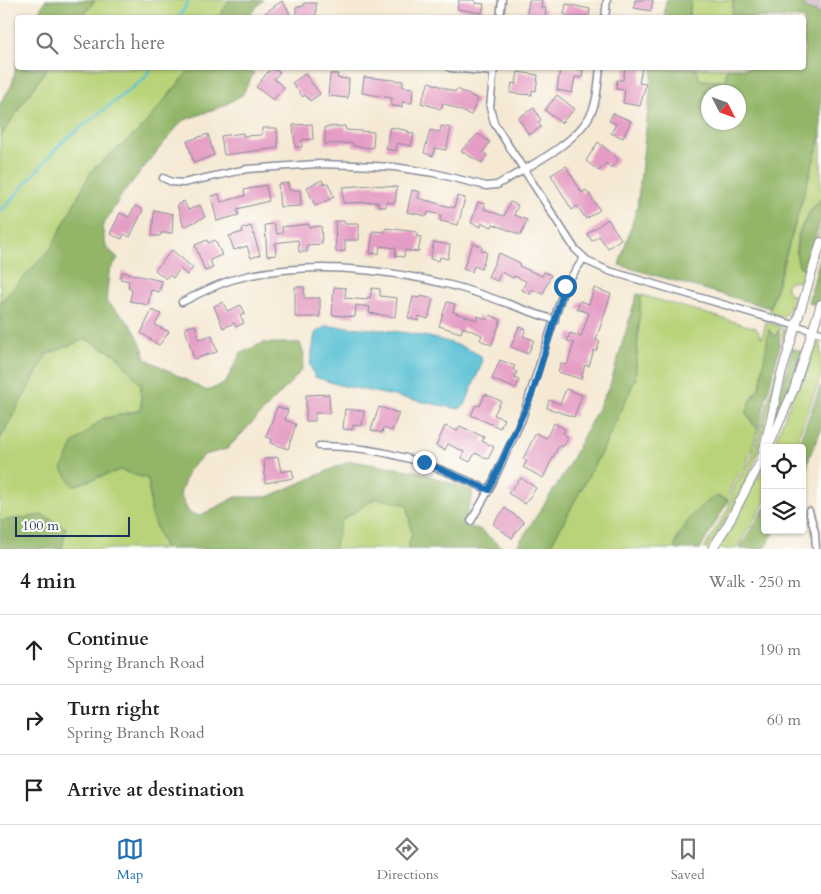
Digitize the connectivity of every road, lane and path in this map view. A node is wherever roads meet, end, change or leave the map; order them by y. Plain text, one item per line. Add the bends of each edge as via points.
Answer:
1 (502, 0) edge
2 (607, 0) edge
3 (500, 15) edge
4 (605, 15) edge
5 (494, 70) edge
6 (600, 70) edge
7 (523, 170) junction
8 (163, 178) dead end
9 (821, 242) edge
10 (584, 258) junction
11 (182, 302) dead end
12 (821, 304) edge
13 (555, 320) junction
14 (795, 326) junction
15 (817, 332) edge
16 (766, 444) edge
17 (770, 444) edge
18 (319, 446) dead end
19 (761, 462) edge
20 (489, 490) junction
21 (809, 511) dead end
22 (471, 521) dead end
23 (712, 549) edge
24 (816, 549) edge

1 - 3 street
2 - 4 street
5 - 7 street via 491,115
6 - 7 street via 596,97 586,122 566,142
7 - 8 street via 492,186 434,173 354,164 247,169 183,182
7 - 10 street
9 - 14 street
10 - 13 street via 568,279
10 - 14 street via 609,271
11 - 13 street via 218,285 250,276 304,270 362,270 451,285
12 - 15 street
13 - 20 street via 529,402
14 - 15 street
14 - 16 street
15 - 17 street
18 - 20 street via 359,448 404,456
19 - 23 street
20 - 22 street
21 - 24 street

